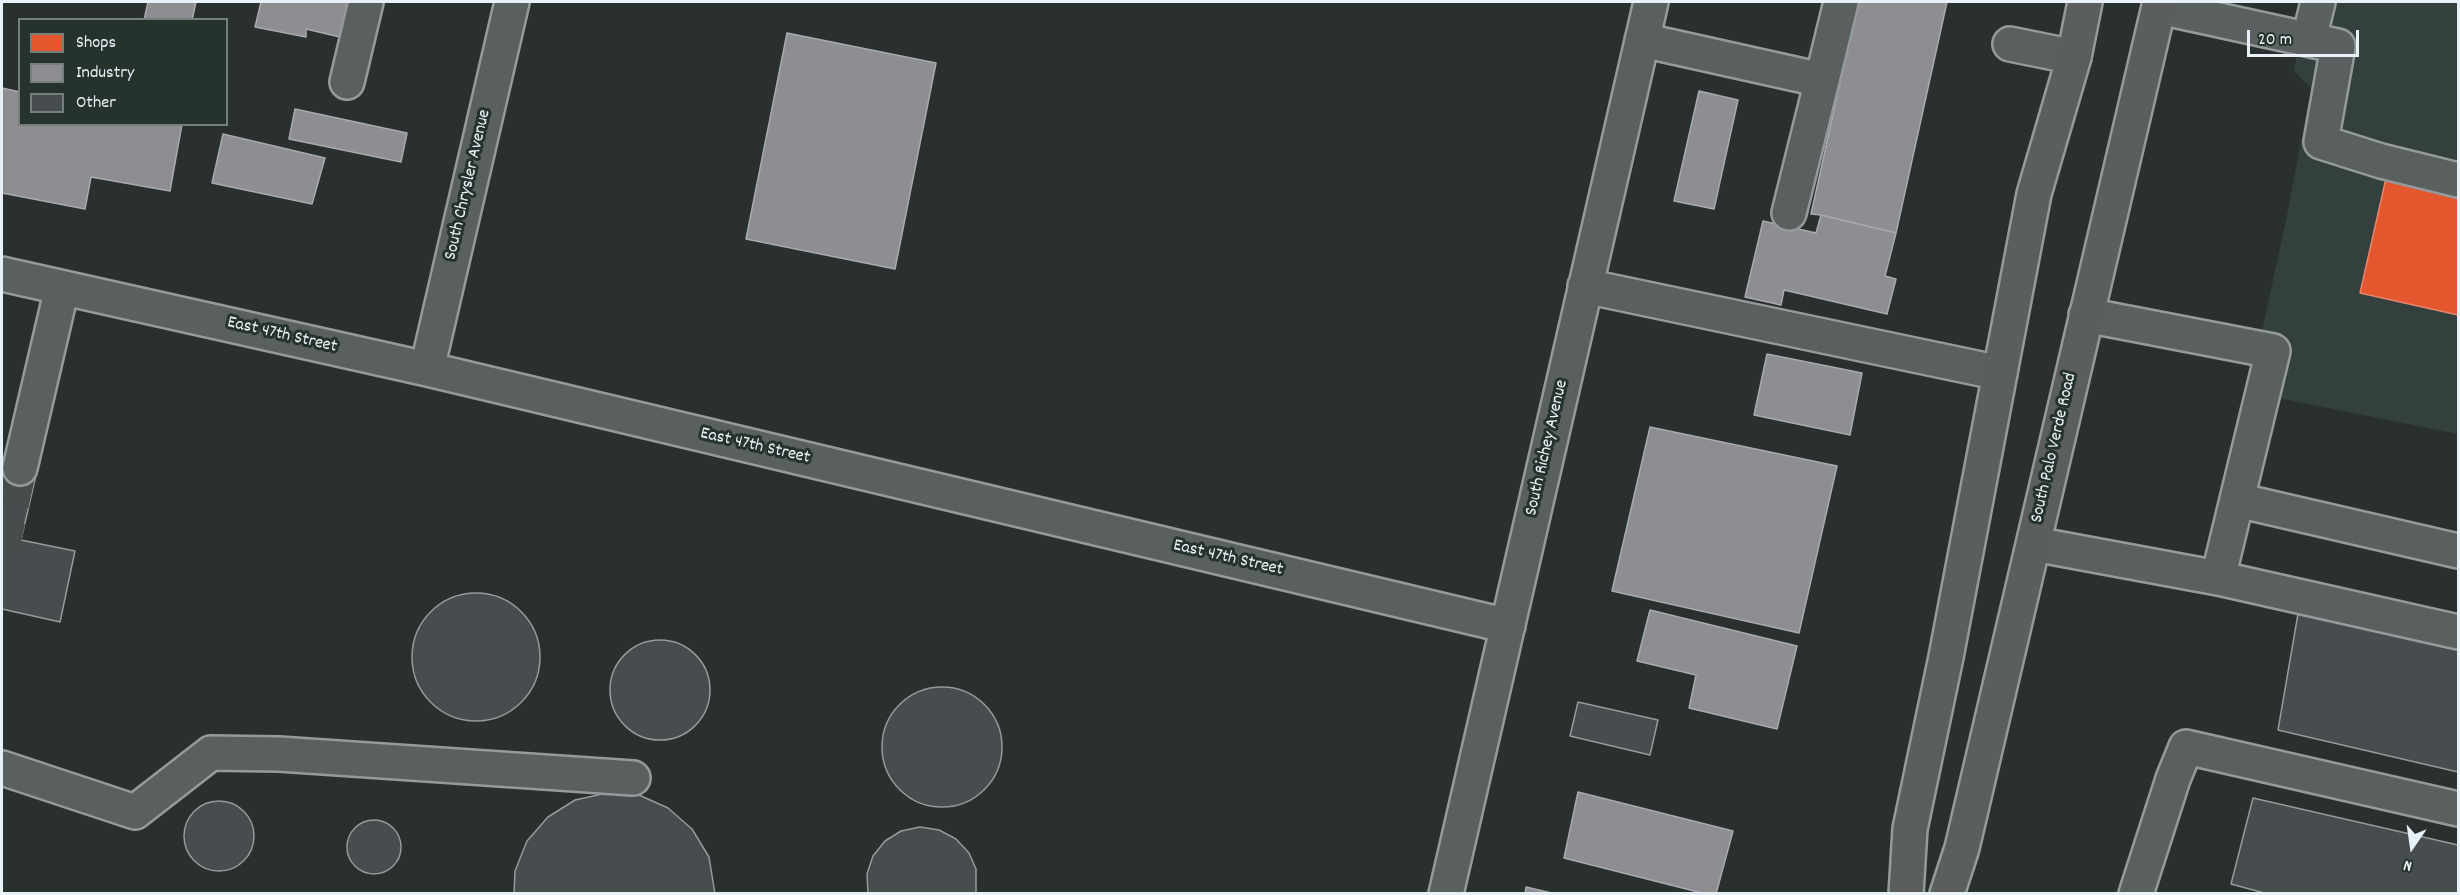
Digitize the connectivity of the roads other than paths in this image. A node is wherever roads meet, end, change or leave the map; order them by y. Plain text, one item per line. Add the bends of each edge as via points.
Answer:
1 (366, 2) edge
2 (512, 2) edge
3 (1651, 2) edge
4 (1840, 2) edge
5 (2085, 2) edge
6 (2318, 2) edge
7 (2160, 4) edge
8 (2310, 39) junction
9 (1642, 40) junction
10 (2010, 44) dead end
11 (2074, 57) junction
12 (1822, 80) junction
13 (347, 82) dead end
14 (2458, 180) edge
15 (1790, 213) dead end
16 (2, 274) edge
17 (1586, 286) junction
18 (62, 288) junction
19 (2086, 315) junction
20 (427, 369) junction
21 (2000, 373) junction
22 (20, 468) tunnel mouth
23 (2237, 500) junction
24 (2034, 544) junction
25 (2458, 552) edge
26 (2218, 578) junction
27 (1508, 626) junction
28 (2458, 632) edge
29 (2, 768) edge
30 (633, 778) dead end
31 (2458, 809) edge
32 (1446, 894) edge
33 (1906, 894) edge
34 (1947, 894) edge
35 (2136, 894) edge

1 - 13 street
2 - 20 street, South Chrysler Avenue
3 - 9 street, South Richey Avenue
4 - 12 street
5 - 11 main road
6 - 8 street
7 - 8 street
7 - 19 main road, South Palo Verde Road
8 - 14 street via 2338,46 2321,142
9 - 12 street
9 - 17 street, South Richey Avenue
10 - 11 street
11 - 21 main road via 2034,194
12 - 15 street
16 - 18 street, East 47th Street
17 - 21 street
17 - 27 street, South Richey Avenue
18 - 20 street, East 47th Street
18 - 22 street
19 - 23 street via 2273,351
19 - 24 main road, South Palo Verde Road
20 - 27 street, East 47th Street
21 - 33 main road via 1910,829
23 - 25 street
23 - 26 street
24 - 26 street
24 - 34 main road, South Palo Verde Road via 1962,848
26 - 28 street
27 - 32 street, South Richey Avenue
29 - 30 street via 135,812 211,753 279,754
31 - 35 street via 2186,747

